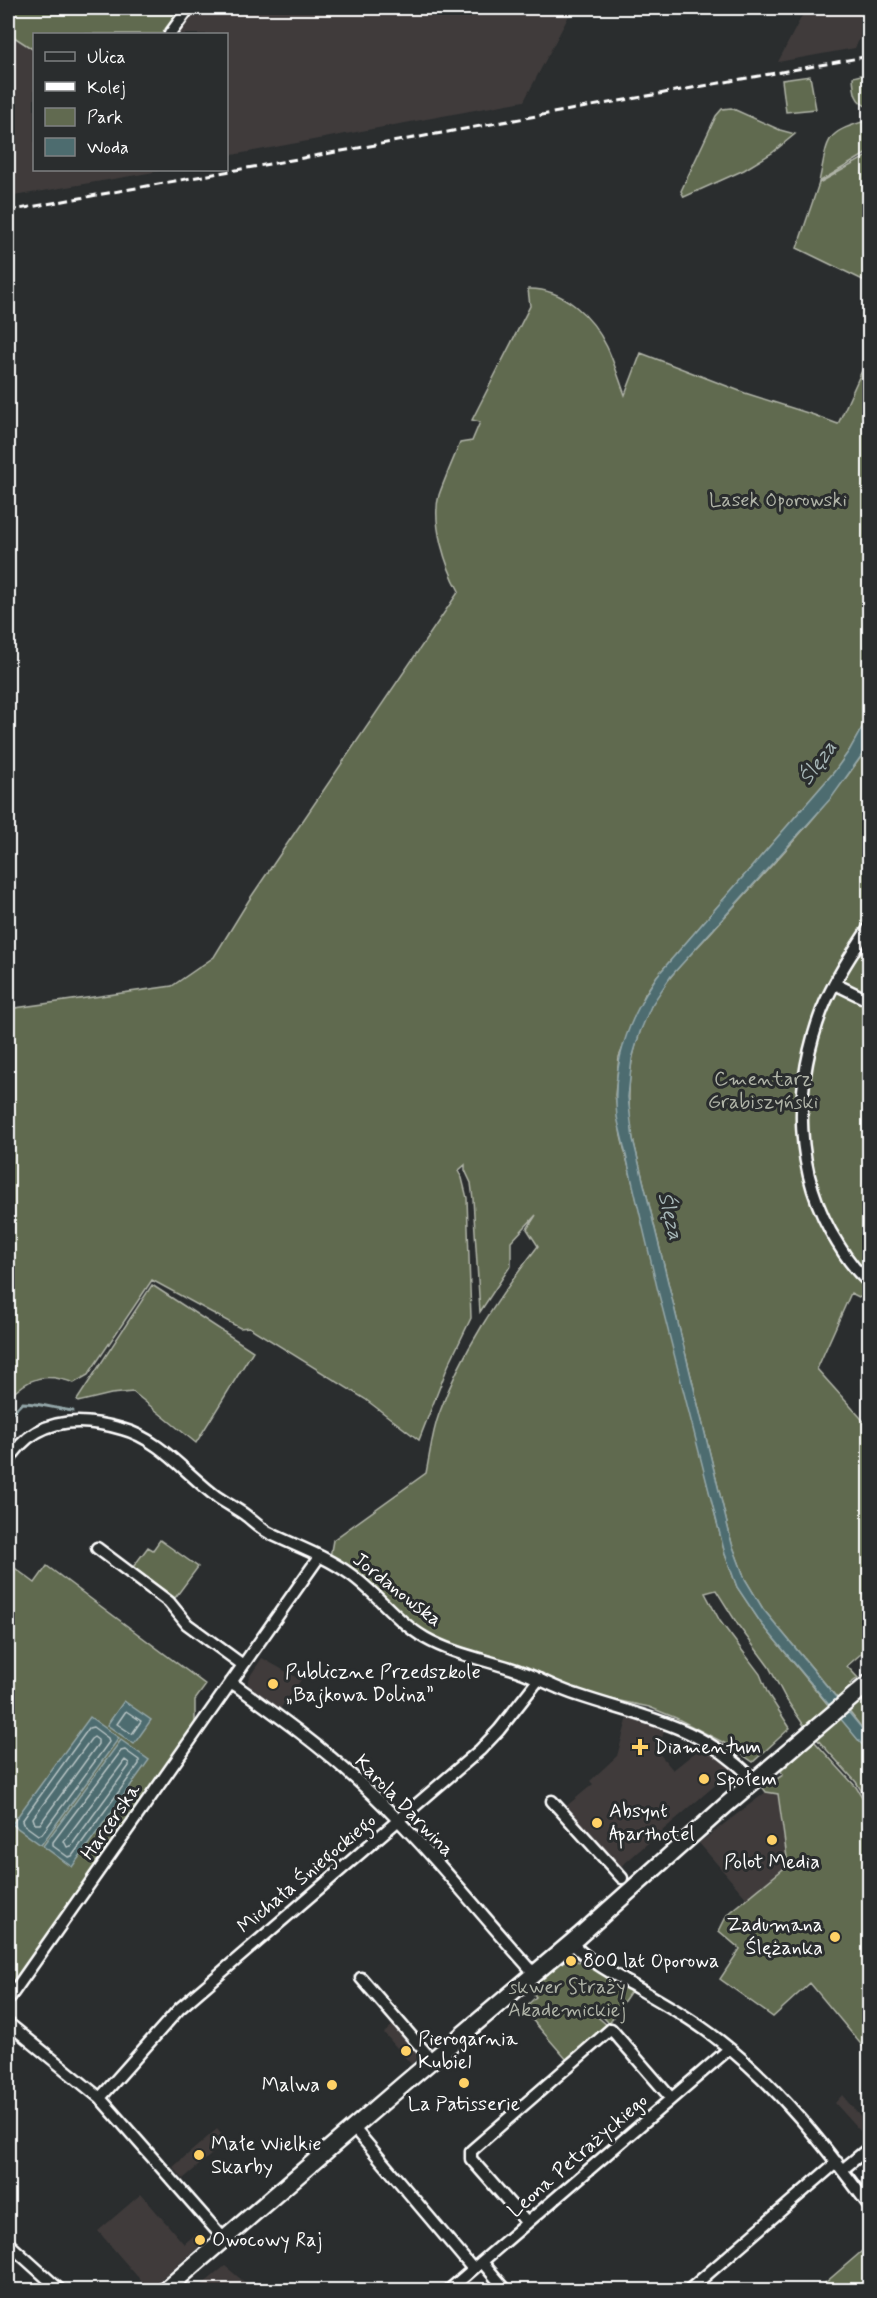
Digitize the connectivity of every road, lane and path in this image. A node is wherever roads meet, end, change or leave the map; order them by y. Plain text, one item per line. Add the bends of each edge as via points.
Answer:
1 (189, 8) edge
2 (171, 33) edge
3 (870, 926) edge
4 (835, 984) junction
5 (870, 1001) edge
6 (870, 1283) edge
7 (8, 1462) edge
8 (97, 1548) dead end
9 (319, 1557) junction
10 (243, 1665) junction
11 (538, 1679) junction
12 (231, 1682) junction
13 (870, 1682) edge
14 (754, 1780) junction
15 (552, 1801) dead end
16 (398, 1821) junction
17 (622, 1878) dead end
18 (571, 1942) junction
19 (534, 1973) junction
20 (361, 1978) dead end
21 (8, 2000) edge
22 (8, 2022) edge
23 (729, 2049) junction
24 (432, 2060) junction
25 (100, 2098) junction
26 (671, 2098) junction
27 (353, 2127) junction
28 (870, 2147) edge
29 (840, 2166) junction
30 (870, 2207) edge
31 (527, 2223) junction
32 (224, 2239) junction
33 (8, 2243) edge
34 (482, 2262) junction
35 (473, 2270) junction
36 (60, 2290) edge
37 (165, 2290) edge
38 (449, 2290) edge
39 (506, 2290) edge
40 (689, 2290) edge

1 - 2 street
3 - 4 street
4 - 5 street
4 - 6 street via 814,1035 802,1088 803,1147 819,1210 853,1267
7 - 9 street, Jordanowska via 17,1447 43,1427 73,1422 124,1429 179,1464 266,1531
8 - 10 street via 169,1602 187,1624
9 - 10 street, Harcerska
9 - 11 street, Jordanowska via 348,1572 403,1623 426,1638
10 - 12 street, Harcerska
11 - 14 street, Jordanowska via 576,1695 668,1722 720,1750
11 - 16 street, Michała Śniegockiego via 486,1743
12 - 16 street, Karola Darwina via 288,1722
12 - 21 street, Harcerska
13 - 14 main road
14 - 18 main road
15 - 17 street
16 - 19 street, Karola Darwina
16 - 25 street, Michała Śniegockiego via 179,2009
18 - 19 main road
18 - 23 street via 587,1958 679,2013
19 - 24 main road
20 - 24 street
22 - 25 street
23 - 26 street, Leona Petrażyckiego
23 - 29 street via 772,2086
24 - 27 main road
25 - 32 street
26 - 31 street, Leona Petrażyckiego
26 - 31 street via 611,2029 533,2096 471,2151 471,2159
27 - 32 main road
27 - 35 street
28 - 29 street
29 - 30 street
29 - 40 street
31 - 34 street, Leona Petrażyckiego
32 - 37 main road
33 - 36 street
34 - 35 street, Leona Petrażyckiego
34 - 39 street
35 - 38 street, Leona Petrażyckiego

